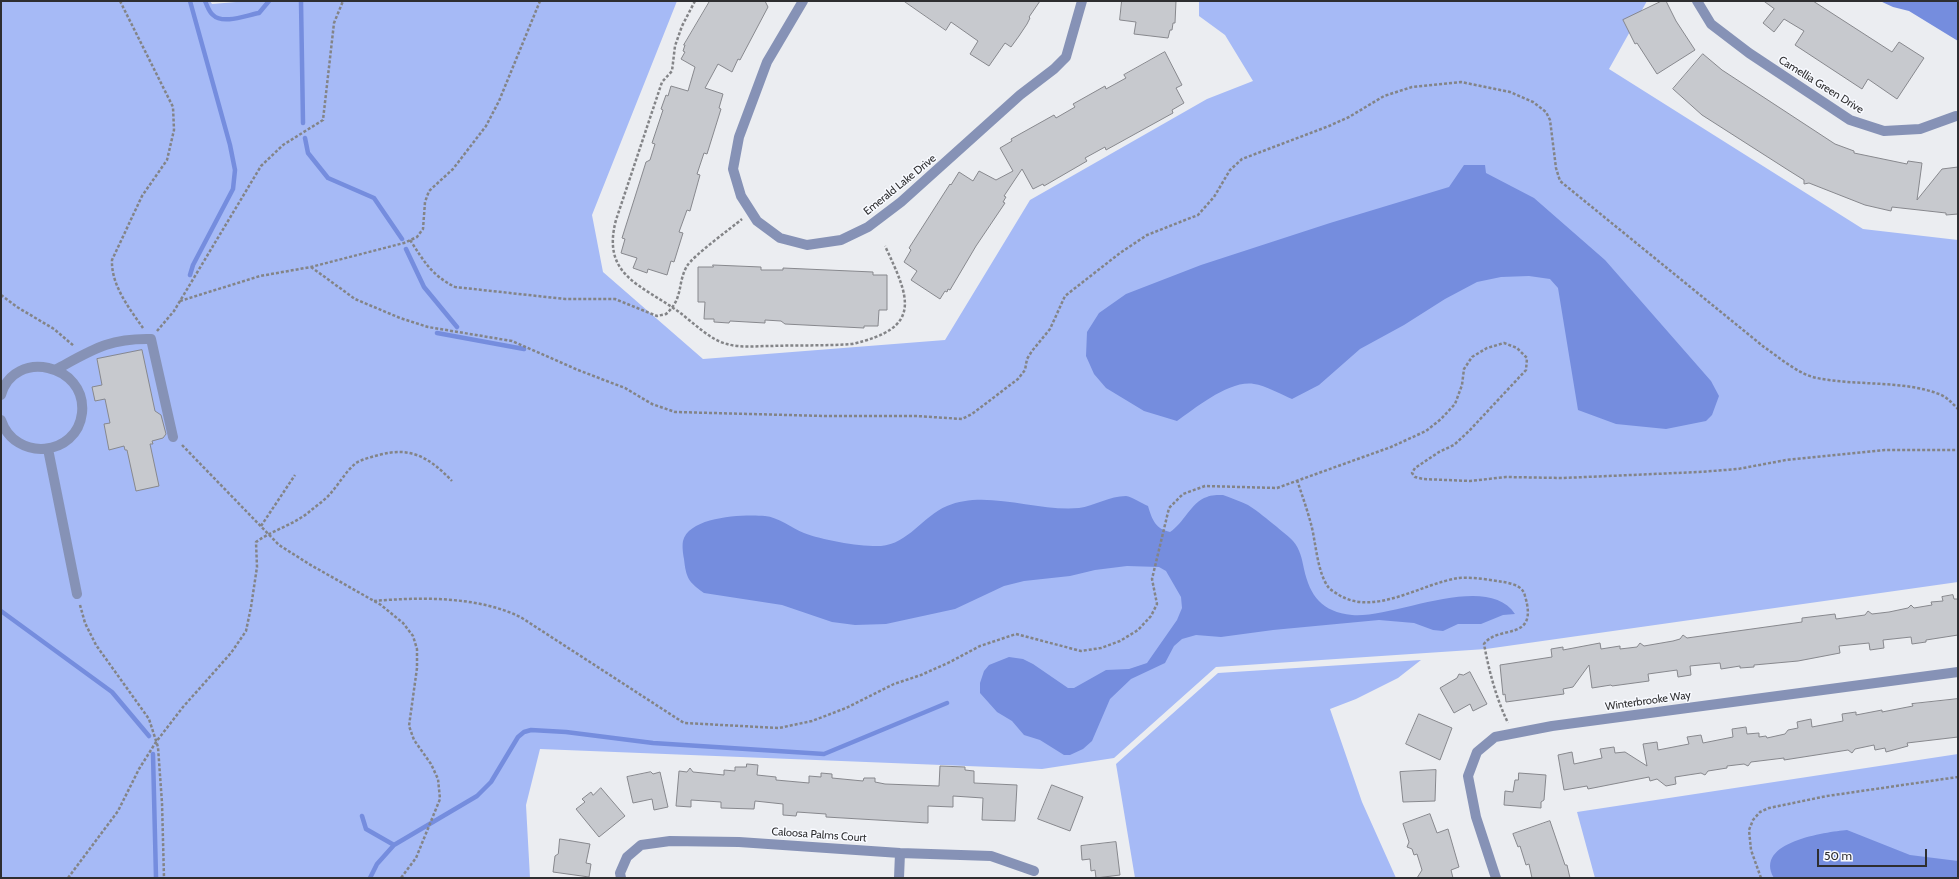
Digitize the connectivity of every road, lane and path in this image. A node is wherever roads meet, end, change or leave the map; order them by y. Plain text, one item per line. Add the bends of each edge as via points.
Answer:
1 (120, 1) edge
2 (343, 1) edge
3 (540, 1) edge
4 (695, 1) edge
5 (803, 1) edge
6 (1082, 1) edge
7 (1697, 1) edge
8 (1956, 116) dead end
9 (751, 212) junction
10 (410, 240) junction
11 (885, 246) dead end
12 (311, 267) junction
13 (1, 295) edge
14 (180, 301) junction
15 (673, 307) junction
16 (151, 339) junction
17 (84, 354) junction
18 (57, 369) junction
19 (1, 395) edge
20 (1958, 409) edge
21 (1, 420) edge
22 (174, 437) joint
23 (48, 449) junction
24 (1958, 450) edge
25 (295, 476) dead end
26 (1297, 480) junction
27 (452, 481) dead end
28 (261, 526) junction
29 (268, 533) junction
30 (77, 594) joint
31 (374, 601) junction
32 (1958, 672) edge
33 (1514, 733) junction
34 (156, 742) junction
35 (1958, 777) edge
36 (900, 853) junction
37 (1034, 871) dead end
38 (68, 878) edge
39 (164, 878) edge
40 (401, 878) edge
41 (620, 878) edge
42 (899, 878) edge
43 (1496, 878) edge
44 (1761, 878) edge

1 - 16 path via 173,107 175,118 167,160 142,196 112,260 117,285
2 - 14 path via 334,23 323,120 283,145 261,166
3 - 10 path via 499,101 486,126 453,169 428,191 423,228 417,237
4 - 15 path via 675,46 672,71 662,82 612,236 614,255 629,278
5 - 9 street, Emerald Lake Drive via 767,62 739,136 734,168 741,196
6 - 9 street, Emerald Lake Drive via 1066,57 901,202 868,227 841,240 807,245 780,238 757,221
7 - 8 street, Camellia Green Drive via 1711,24 1749,53 1850,120 1884,131 1920,129
9 - 15 path via 691,261
10 - 12 path
10 - 15 path via 429,269 440,280 455,287 565,299 615,299 657,316 666,314
11 - 15 path via 898,274 904,294 905,312 900,323 868,340 837,345 728,344
12 - 14 path via 260,276
12 - 20 path via 355,299 400,318 428,327 512,341 625,388 652,404 674,412 962,419 984,407 1018,379 1025,370 1032,351 1050,329 1066,296 1147,235 1198,215 1214,197 1230,170 1242,159 1329,126 1384,96 1412,87 1460,82 1510,92 1533,102 1546,112 1550,120 1560,181 1764,347 1798,370 1817,378 1908,387 1939,394 1949,399
13 - 17 path via 54,329
14 - 16 path
16 - 17 street via 109,343
16 - 22 street
17 - 18 street
18 - 19 street via 38,366 20,372 10,379
18 - 23 street via 77,387 82,413 78,426 71,436 60,445
21 - 23 street via 12,438 22,446
22 - 28 path
23 - 30 street
24 - 26 path via 1885,450 1692,473 1563,478 1506,477 1470,481 1415,477 1412,473 1414,468 1454,445 1526,370 1527,358 1517,348 1504,343 1487,348 1472,357 1464,368 1462,385 1454,404 1426,431 1391,447
25 - 28 path
26 - 31 path via 1277,488 1205,486 1184,494 1169,508 1152,579 1157,604 1151,616 1138,630 1120,641 1102,648 1081,651 1016,634 980,646 846,708 812,721 779,728 684,723 505,609 437,599
26 - 33 path via 1311,524 1323,579 1330,589 1344,598 1360,602 1382,601 1459,578 1516,584 1524,592 1528,615 1523,626 1513,632 1487,639 1484,644 1489,671 1502,710
27 - 29 path via 428,460 410,452 392,451 355,464 330,495 308,513
28 - 29 path
29 - 31 path via 279,545
29 - 34 path via 256,542 257,567 246,631 231,653
30 - 34 path via 85,623 96,645 149,719
31 - 40 path via 403,623 413,636 417,649 417,668 409,726 414,740 438,779 440,799 416,858
32 - 33 street, Winterbrooke Way
33 - 43 street, Winterbrooke Way via 1495,737 1477,752 1468,776 1476,817
34 - 38 path via 138,769 118,811
34 - 39 path via 162,803
35 - 44 path via 1827,796 1760,812 1749,830 1751,850
36 - 37 street, Caloosa Palms Court via 991,856
36 - 41 street, Caloosa Palms Court via 739,842 670,841 641,845 627,857
36 - 42 street

